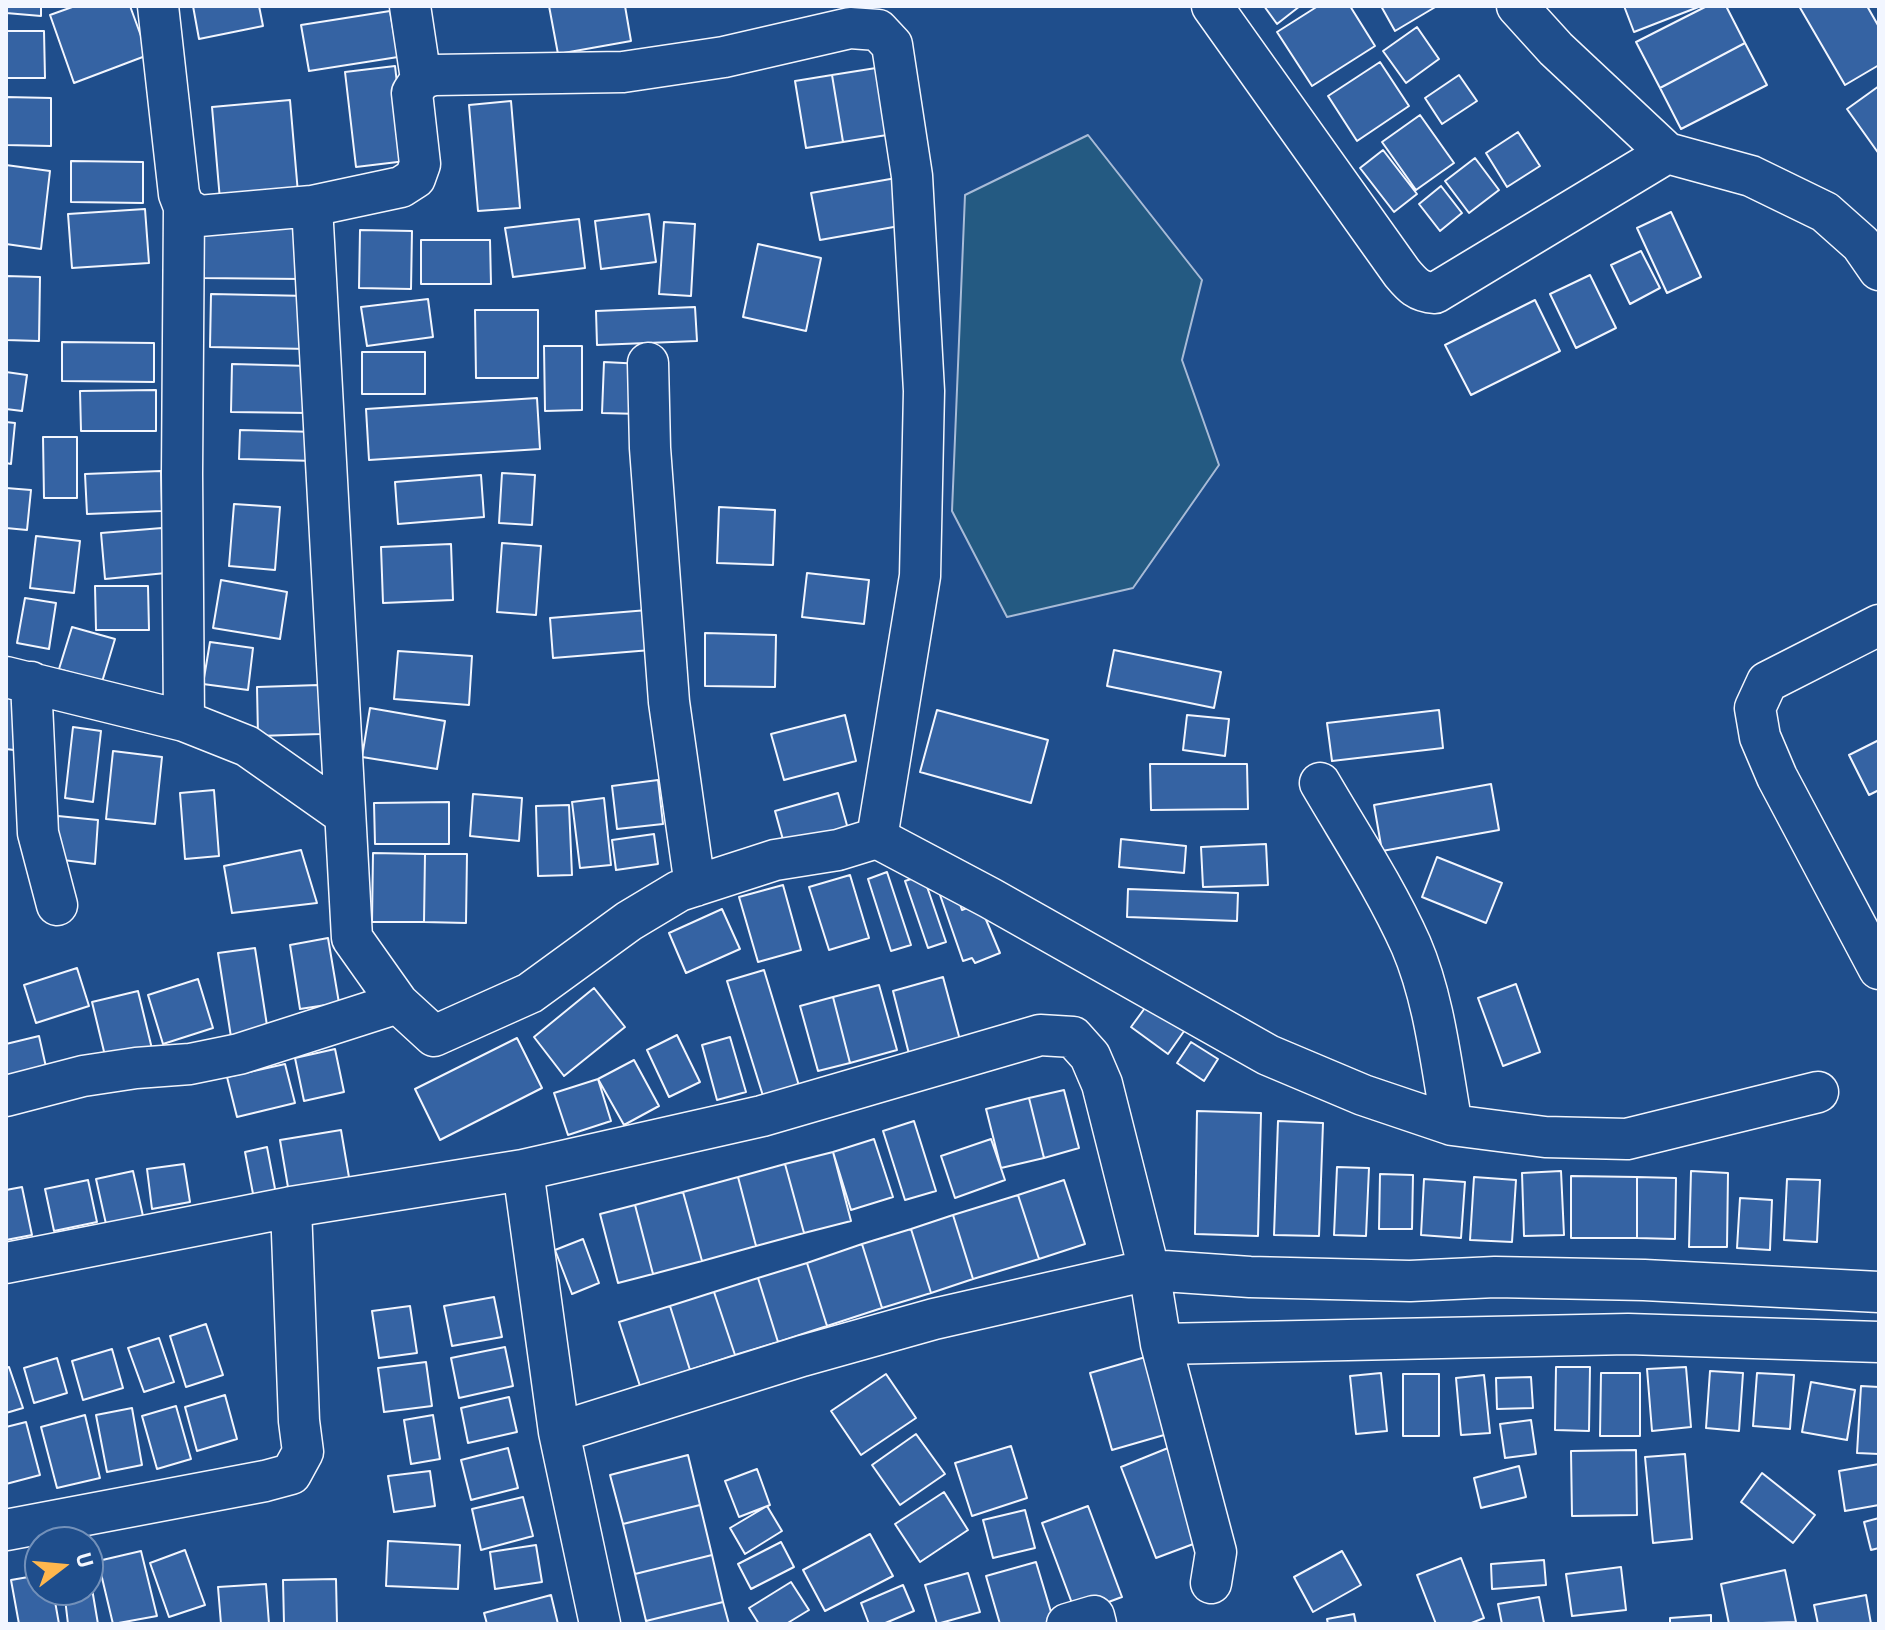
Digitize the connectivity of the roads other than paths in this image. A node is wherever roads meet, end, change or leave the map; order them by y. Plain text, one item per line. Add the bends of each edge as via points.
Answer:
1 (158, 6) edge
2 (410, 6) edge
3 (1212, 6) edge
4 (1517, 6) edge
5 (1547, 6) edge
6 (1556, 49) junction
7 (421, 79) junction
8 (1667, 153) junction
9 (312, 206) junction
10 (184, 207) junction
11 (1879, 270) edge
12 (648, 363) dead end
13 (1879, 625) edge
14 (18, 679) edge
15 (184, 721) junction
16 (1320, 783) dead end
17 (345, 815) junction
18 (877, 838) junction
19 (695, 886) junction
20 (57, 905) dead end
21 (1879, 969) edge
22 (398, 1003) junction
23 (1818, 1092) dead end
24 (6, 1096) edge
25 (1452, 1125) junction
26 (523, 1170) junction
27 (291, 1207) junction
28 (6, 1263) edge
29 (1149, 1270) junction
30 (1879, 1292) edge
31 (1879, 1342) edge
32 (1161, 1344) junction
33 (559, 1432) junction
34 (6, 1530) edge
35 (1211, 1583) dead end
36 (600, 1624) edge
37 (1067, 1624) edge
38 (1096, 1624) edge

1 - 10 street
2 - 7 street
3 - 8 street via 1402,273 1425,292 1435,293
4 - 6 street
5 - 6 street
6 - 8 street
7 - 9 street via 412,93 420,164 415,178 401,187
7 - 18 street via 623,72 724,57 850,28 878,30 892,45 912,176 922,360 920,560
8 - 11 street via 1751,176 1825,212 1861,244
9 - 10 street via 199,216
9 - 17 street
10 - 15 street
12 - 19 street via 669,702
13 - 21 street via 1767,682 1755,708 1760,737 1777,777
14 - 15 street
14 - 20 street via 38,833
15 - 17 street via 247,746
16 - 25 street via 1411,945 1430,1005
17 - 22 street via 352,938
18 - 19 street via 775,860
18 - 25 street via 1268,1055
19 - 22 street via 629,921 530,993 434,1036
22 - 24 street via 239,1054 83,1076
23 - 25 street via 1627,1139 1545,1137
26 - 27 street
26 - 29 street via 762,1116 1040,1035 1073,1037 1090,1056 1102,1084
26 - 33 street
27 - 28 street
27 - 34 street via 303,1452 291,1474
29 - 30 street via 1410,1281 1644,1280
29 - 32 street
29 - 33 street via 919,1323
31 - 32 street via 1628,1334
32 - 35 street via 1216,1552
33 - 36 street
37 - 38 street via 1094,1616

